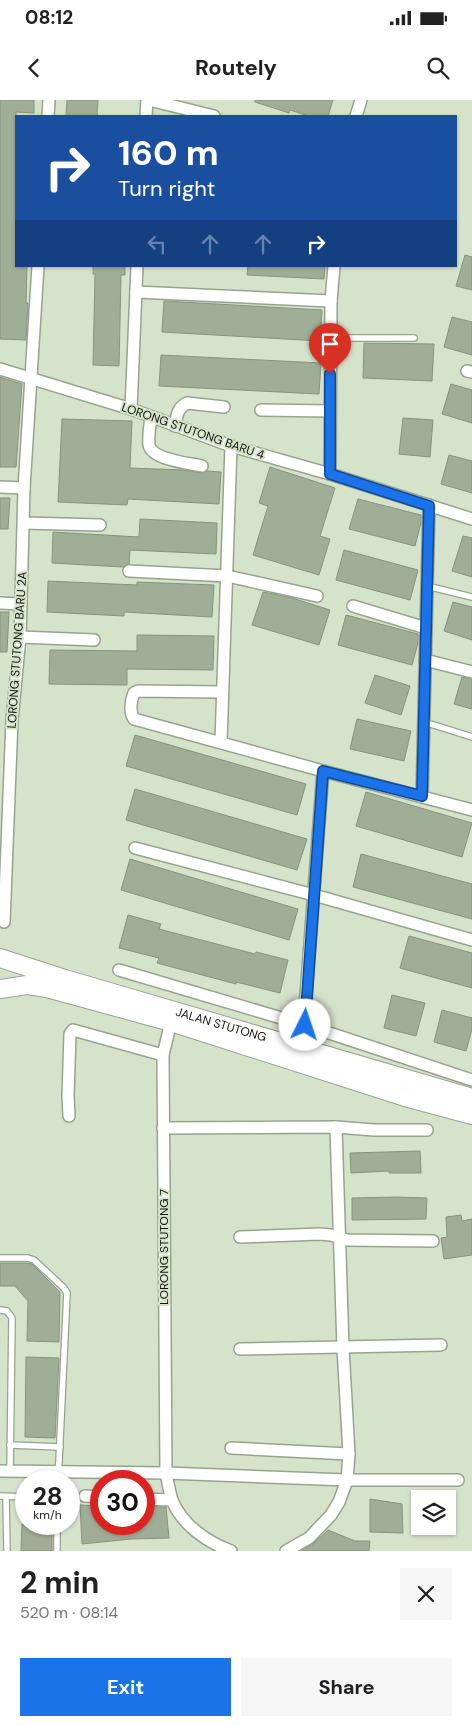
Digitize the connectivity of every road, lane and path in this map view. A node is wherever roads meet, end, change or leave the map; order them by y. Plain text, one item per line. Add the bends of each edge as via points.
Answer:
1 (49, 100) edge
2 (148, 100) edge
3 (362, 100) edge
4 (166, 102) edge
5 (48, 115) edge
6 (146, 115) edge
7 (211, 115) edge
8 (356, 115) edge
9 (38, 267) edge
10 (138, 267) edge
11 (334, 267) edge
12 (136, 292) junction
13 (331, 301) junction
14 (330, 338) junction
15 (414, 338) dead end
16 (0, 369) edge
17 (31, 379) junction
18 (224, 407) dead end
19 (130, 409) junction
20 (261, 410) dead end
21 (330, 411) junction
22 (151, 417) junction
23 (176, 426) junction
24 (231, 446) junction
25 (202, 466) dead end
26 (330, 474) junction
27 (0, 487) edge
28 (24, 488) junction
29 (429, 506) junction
30 (472, 519) edge
31 (24, 523) junction
32 (100, 525) dead end
33 (129, 571) dead end
34 (228, 576) junction
35 (427, 586) junction
36 (317, 596) dead end
37 (472, 597) edge
38 (0, 603) edge
39 (21, 604) junction
40 (353, 606) dead end
41 (426, 628) junction
42 (20, 637) junction
43 (94, 640) dead end
44 (425, 660) junction
45 (472, 672) edge
46 (222, 692) junction
47 (0, 720) edge
48 (12, 720) junction
49 (424, 722) junction
50 (472, 737) edge
51 (221, 742) junction
52 (323, 771) junction
53 (422, 796) junction
54 (472, 810) edge
55 (135, 848) dead end
56 (3, 883) edge
57 (314, 895) junction
58 (4, 922) dead end
59 (472, 940) edge
60 (0, 958) edge
61 (119, 970) dead end
62 (0, 989) edge
63 (171, 1022) junction
64 (305, 1025) junction
65 (302, 1048) junction
66 (163, 1056) junction
67 (472, 1080) edge
68 (472, 1098) edge
69 (472, 1115) edge
70 (69, 1116) dead end
71 (336, 1127) junction
72 (163, 1128) junction
73 (427, 1130) dead end
74 (240, 1237) dead end
75 (340, 1238) junction
76 (433, 1241) dead end
77 (0, 1258) edge
78 (0, 1310) edge
79 (442, 1345) dead end
80 (342, 1348) junction
81 (240, 1349) dead end
82 (10, 1445) junction
83 (60, 1447) junction
84 (232, 1448) dead end
85 (350, 1454) junction
86 (58, 1470) edge
87 (5, 1471) edge
88 (166, 1473) junction
89 (80, 1476) edge
90 (347, 1480) junction
91 (458, 1480) dead end
92 (3, 1496) edge
93 (85, 1496) dead end
94 (90, 1496) edge
95 (155, 1499) edge
96 (172, 1500) junction
97 (57, 1535) edge
98 (7, 1551) edge
99 (57, 1551) edge
100 (231, 1551) edge
101 (286, 1551) edge

1 - 5 street
2 - 4 street
2 - 6 street
3 - 8 street
4 - 7 street
9 - 17 street, LORONG STUTONG BARU 2A
10 - 12 street
11 - 13 street
12 - 13 street
12 - 19 street
13 - 14 street
14 - 15 lane
14 - 21 street
16 - 17 street, LORONG STUTONG BARU 4
17 - 19 street, LORONG STUTONG BARU 4
17 - 28 street, LORONG STUTONG BARU 2A
18 - 23 street via 186,403 178,410
19 - 22 street, LORONG STUTONG BARU 4
20 - 21 street
21 - 26 street
22 - 23 street, LORONG STUTONG BARU 4
22 - 25 street via 149,444 152,452
23 - 24 street, LORONG STUTONG BARU 4
24 - 26 street, LORONG STUTONG BARU 4
24 - 34 street
26 - 29 street, LORONG STUTONG BARU 4
27 - 28 street
28 - 31 street, LORONG STUTONG BARU 2A
29 - 30 street, LORONG STUTONG BARU 4
29 - 35 street
31 - 32 street
31 - 39 street, LORONG STUTONG BARU 2A
33 - 34 street
34 - 36 street
34 - 46 street
35 - 37 lane
35 - 41 street
38 - 39 street
39 - 42 street, LORONG STUTONG BARU 2A
40 - 41 street
41 - 44 street
42 - 43 street
42 - 48 street, LORONG STUTONG BARU 2A
44 - 45 street
44 - 49 street
46 - 51 street
46 - 51 street via 138,691 132,697 131,713 134,718
47 - 48 street
48 - 56 street, LORONG STUTONG BARU 2A
49 - 50 lane
49 - 53 street
51 - 52 street
52 - 53 street
52 - 57 street
53 - 54 street
55 - 57 street
56 - 58 street, LORONG STUTONG BARU 2A
57 - 59 street
57 - 64 street
60 - 65 main road, JALAN STUTONG
61 - 64 street
62 - 63 main road, JALAN STUTONG via 27,984
63 - 66 street, LORONG STUTONG 7
63 - 69 main road, JALAN STUTONG
64 - 65 street
64 - 67 street
65 - 68 main road, JALAN STUTONG
66 - 70 street via 74,1030 70,1034 68,1061
66 - 72 street, LORONG STUTONG 7
71 - 72 street
71 - 73 street
71 - 75 street
72 - 88 street, LORONG STUTONG 7
74 - 75 street via 320,1234
75 - 76 street
75 - 80 street
77 - 83 lane via 34,1260 67,1293
78 - 82 lane via 7,1311 12,1318
79 - 80 street
80 - 81 street
80 - 85 street
82 - 83 lane
82 - 87 lane
83 - 86 lane
84 - 85 street
85 - 90 street
88 - 89 street
88 - 90 street
88 - 96 street, LORONG STUTONG 7
90 - 91 street
90 - 101 street via 330,1515 308,1538
92 - 98 lane
93 - 94 street
95 - 96 street
96 - 100 street, LORONG STUTONG 7 via 188,1525
97 - 99 lane

